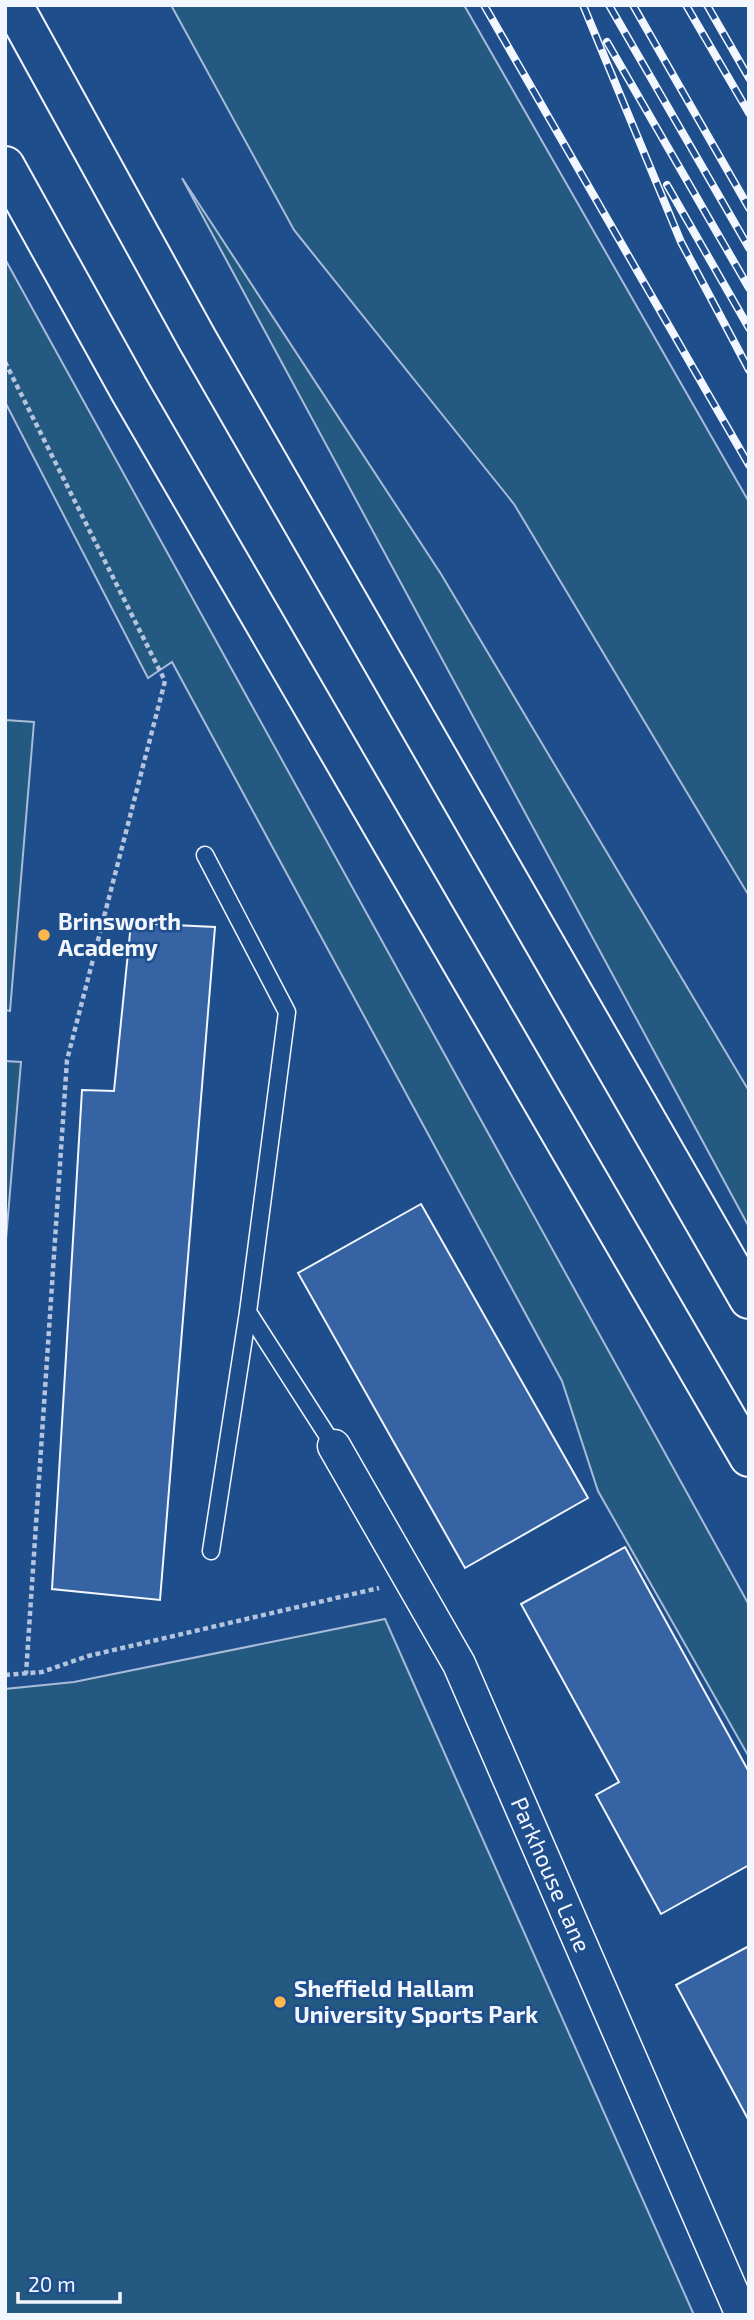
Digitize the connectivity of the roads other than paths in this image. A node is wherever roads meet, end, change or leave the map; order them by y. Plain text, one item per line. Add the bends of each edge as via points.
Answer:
1 (13, 5) edge
2 (5, 166) edge
3 (205, 855) dead end
4 (749, 1299) edge
5 (248, 1312) junction
6 (334, 1446) joint
7 (749, 1458) edge
8 (211, 1551) dead end
9 (742, 2315) edge

1 - 4 highway via 197,338
2 - 7 highway via 130,391
3 - 5 lane via 287,1012
5 - 6 lane
5 - 8 lane
6 - 9 street, Parkhouse Lane via 459,1664

